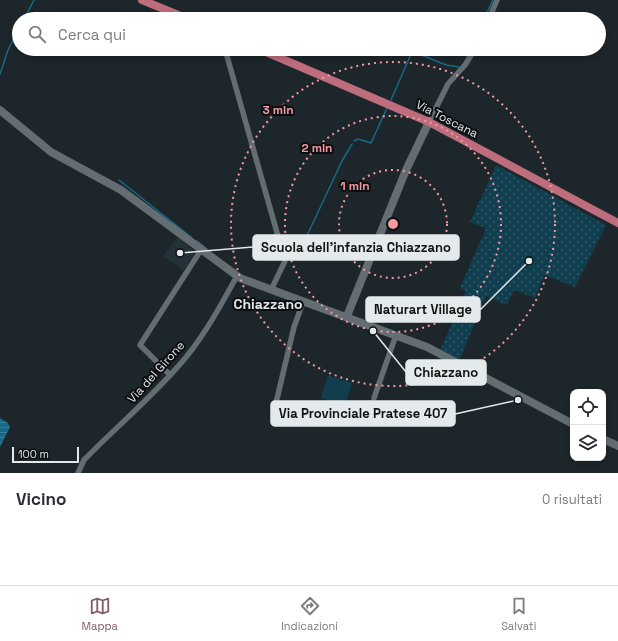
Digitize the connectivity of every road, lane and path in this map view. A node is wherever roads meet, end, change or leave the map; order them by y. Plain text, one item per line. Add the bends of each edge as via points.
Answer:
1 (142, 0) edge
2 (497, 0) edge
3 (171, 12) edge
4 (492, 12) edge
5 (228, 56) edge
6 (275, 56) edge
7 (471, 56) edge
8 (0, 110) edge
9 (429, 122) junction
10 (618, 223) edge
11 (201, 250) junction
12 (237, 276) junction
13 (271, 290) junction
14 (303, 302) junction
15 (347, 316) junction
16 (396, 334) junction
17 (170, 375) junction
18 (374, 398) dead end
19 (276, 403) dead end
20 (570, 422) edge
21 (606, 440) edge
22 (618, 446) edge
23 (78, 473) edge

1 - 3 main road
2 - 4 street
5 - 13 street via 285,261
6 - 9 main road, Via Toscana
7 - 9 street via 448,84
8 - 11 street via 51,152 121,190
9 - 10 main road, Via Toscana
9 - 15 street via 402,178
11 - 12 street
11 - 17 street via 140,345
12 - 13 street
12 - 17 street, Via del Girone via 196,344
13 - 14 street
14 - 15 street
14 - 19 street via 294,327
15 - 16 street
16 - 18 street
16 - 20 street via 445,356
17 - 23 street, Via del Girone via 146,402 84,460
21 - 22 street

